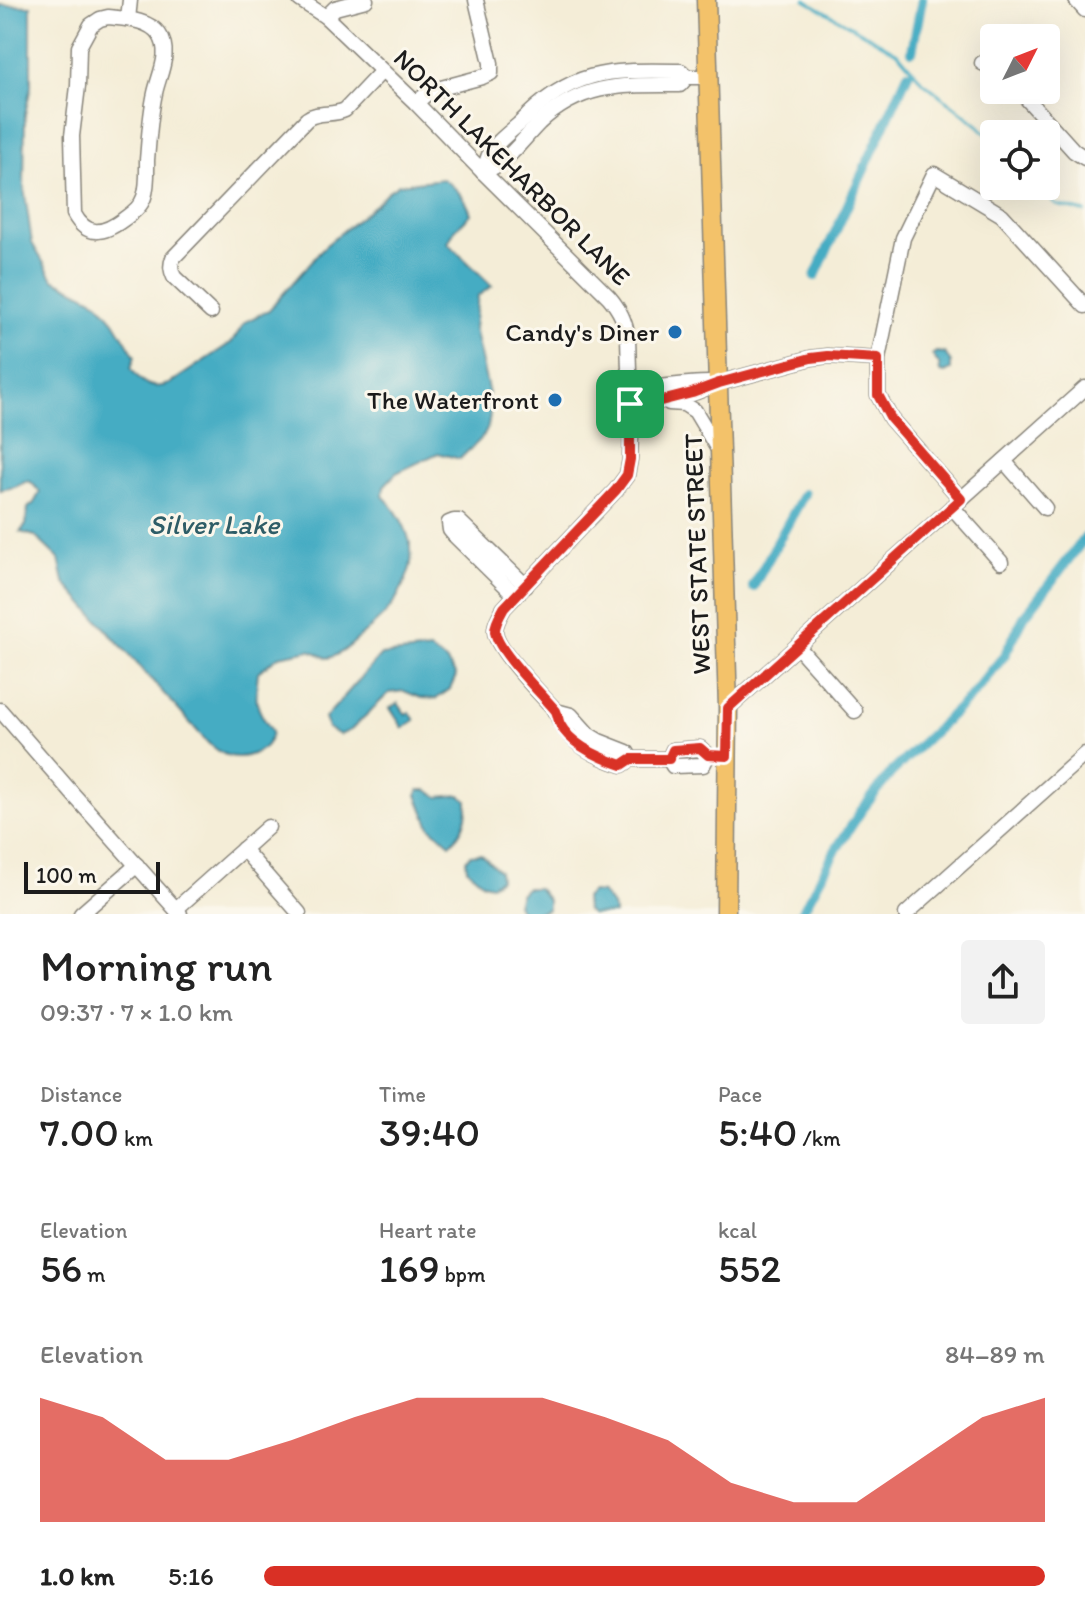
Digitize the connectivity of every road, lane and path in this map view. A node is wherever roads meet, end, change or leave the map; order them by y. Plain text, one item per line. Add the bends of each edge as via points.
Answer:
1 (122, 0) edge
2 (130, 0) edge
3 (300, 0) edge
4 (366, 0) edge
5 (476, 0) edge
6 (706, 0) edge
7 (1076, 0) edge
8 (1085, 10) edge
9 (326, 17) junction
10 (124, 19) junction
11 (382, 71) junction
12 (708, 77) junction
13 (416, 103) junction
14 (1032, 104) edge
15 (1085, 158) edge
16 (483, 172) junction
17 (1085, 306) edge
18 (211, 312) dead end
19 (878, 359) junction
20 (719, 383) junction
21 (1085, 388) edge
22 (630, 397) junction
23 (653, 403) junction
24 (720, 453) junction
25 (1004, 461) junction
26 (957, 503) junction
27 (1045, 508) dead end
28 (1001, 562) dead end
29 (521, 591) junction
30 (797, 646) junction
31 (728, 708) junction
32 (0, 710) edge
33 (855, 711) dead end
34 (1085, 754) edge
35 (718, 756) junction
36 (268, 827) dead end
37 (243, 849) junction
38 (137, 865) junction
39 (178, 912) edge
40 (299, 913) edge
41 (81, 914) edge
42 (726, 914) edge
43 (906, 914) edge

1 - 10 street
2 - 10 street
3 - 9 street, NORTH LAKEHARBOR LANE
4 - 9 street via 335,8
5 - 13 street via 491,73 430,91
6 - 12 main road, WEST STATE STREET
7 - 8 street
9 - 11 street, NORTH LAKEHARBOR LANE
10 - 10 street via 100,19 79,47 72,201 80,225 92,231 114,227 137,209 146,189 149,125 166,53 158,31
11 - 13 street, NORTH LAKEHARBOR LANE
11 - 18 street via 345,110 307,119 173,258 174,277
12 - 16 street via 687,77 681,71 616,71 566,85 537,105 490,153
12 - 20 main road, WEST STATE STREET
13 - 16 street, NORTH LAKEHARBOR LANE
14 - 15 street
16 - 22 street, NORTH LAKEHARBOR LANE via 619,309 628,338
17 - 19 street via 1002,215 934,174 903,238
19 - 20 street via 811,358
19 - 26 street via 878,395 891,419
20 - 22 street via 690,382
20 - 23 street
20 - 24 main road, WEST STATE STREET
21 - 25 street
22 - 23 street
22 - 29 street, NORTH LAKEHARBOR LANE via 627,475
23 - 24 street via 690,407
24 - 31 main road, WEST STATE STREET
25 - 26 street
25 - 27 street
26 - 28 street
26 - 30 street
29 - 29 street via 459,521 449,523 455,536
29 - 35 street, NORTH LAKEHARBOR LANE via 504,608 495,633 500,647 556,711 571,715 589,735 627,752 631,759 669,759 673,766 695,766
30 - 31 street
30 - 33 street
31 - 35 main road, WEST STATE STREET
32 - 38 street
34 - 43 street
35 - 42 main road, WEST STATE STREET
36 - 37 street
37 - 39 street
37 - 40 street
38 - 39 street
38 - 41 street

